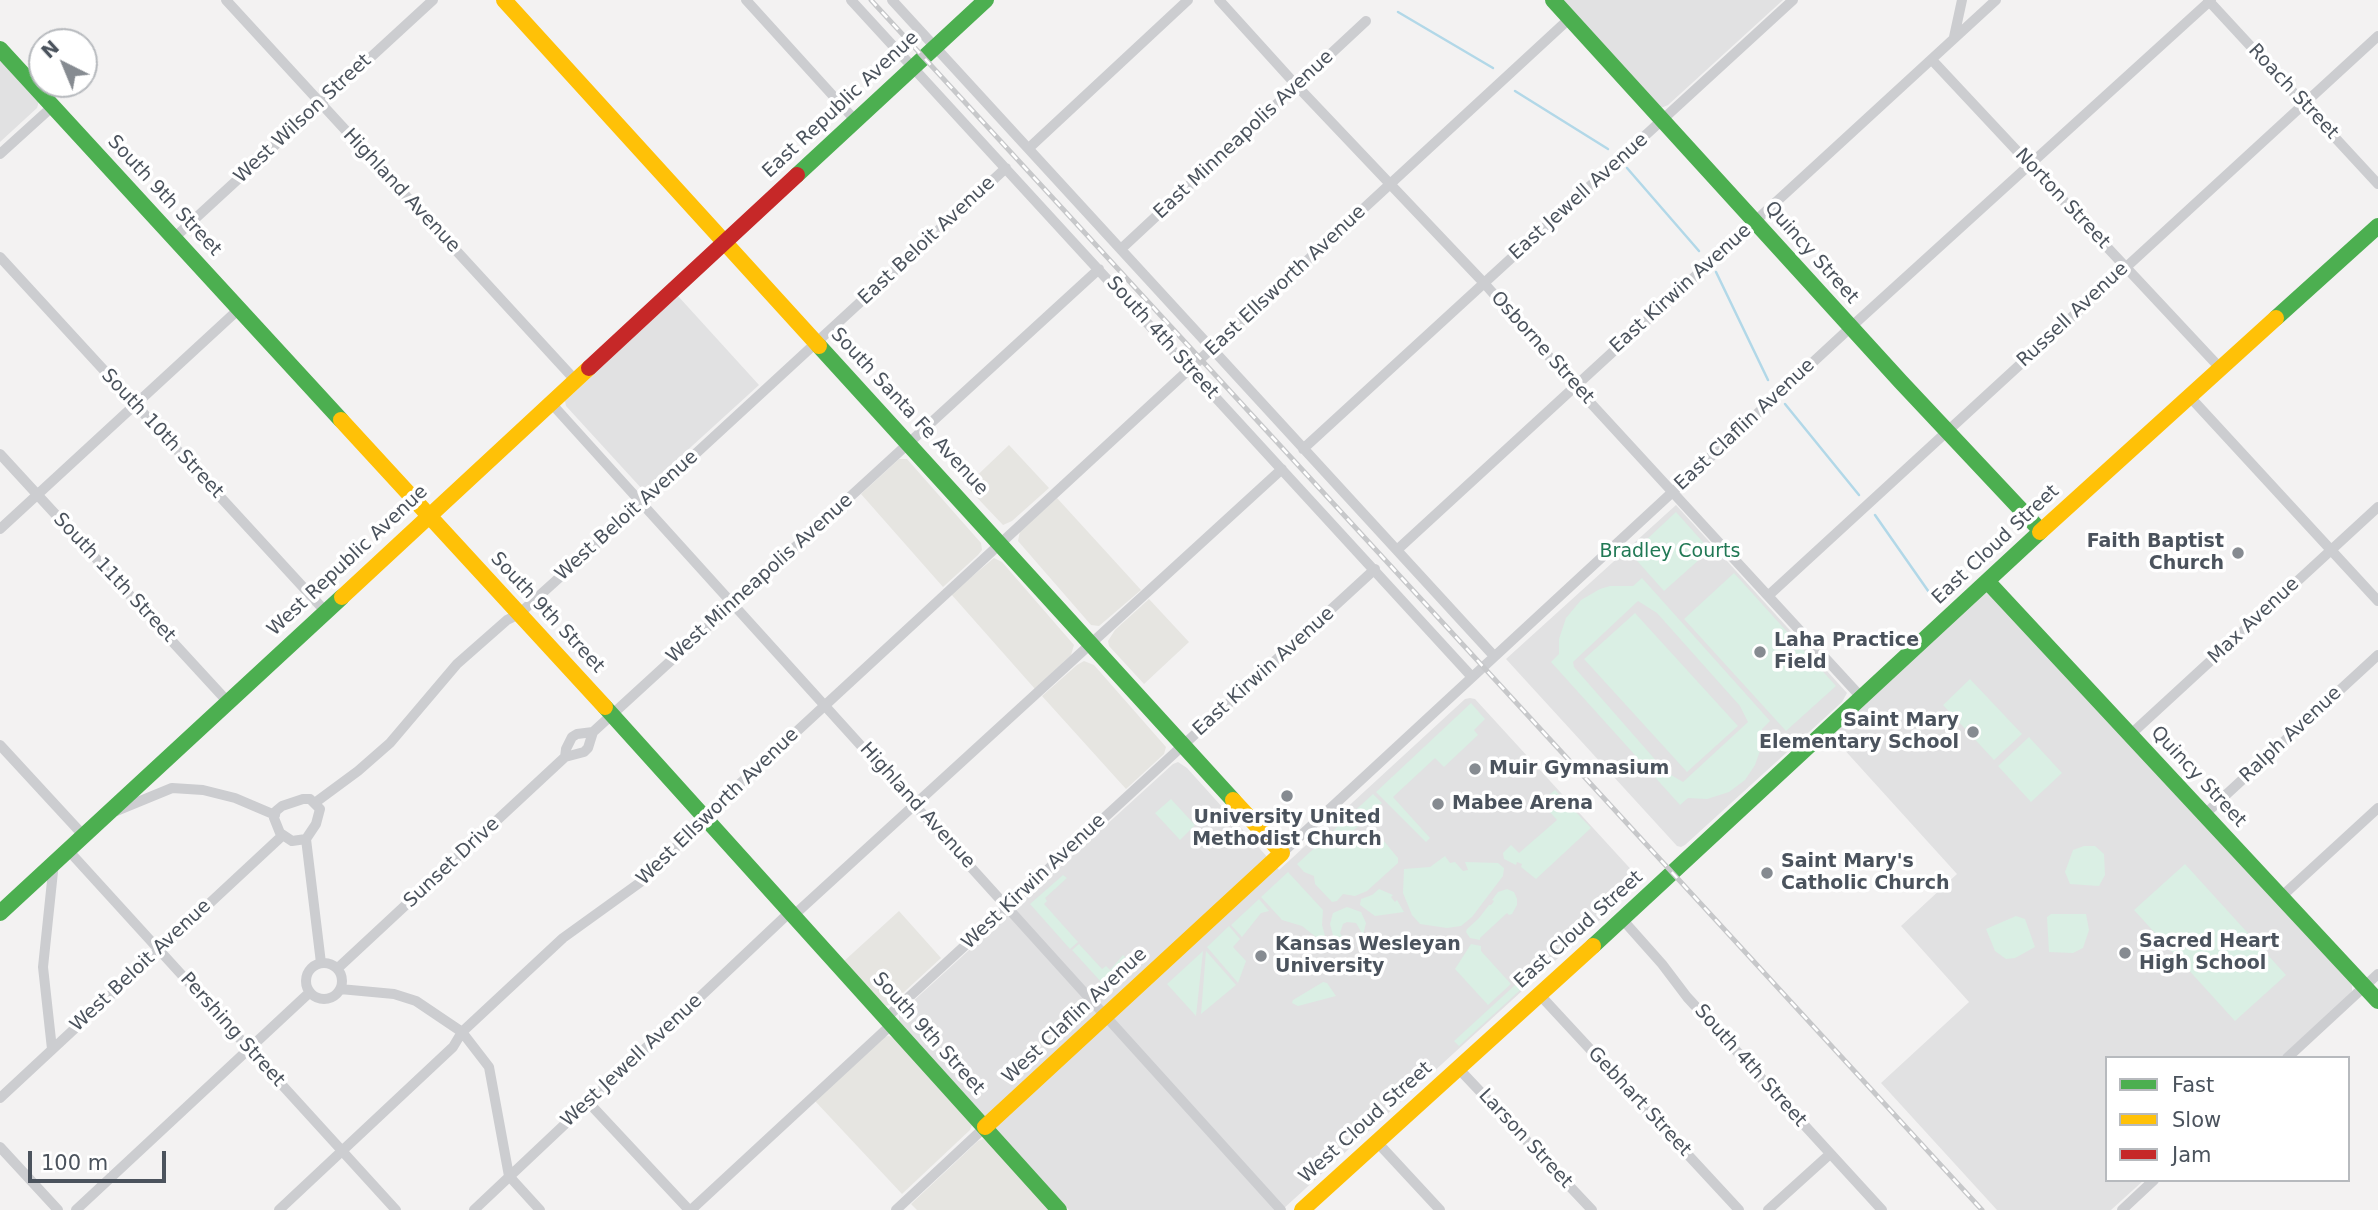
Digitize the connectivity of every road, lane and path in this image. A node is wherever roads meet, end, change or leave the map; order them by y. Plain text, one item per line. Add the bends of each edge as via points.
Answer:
1 (226, 0) edge
2 (433, 0) edge
3 (503, 0) edge
4 (746, 0) edge
5 (851, 0) edge
6 (892, 0) edge
7 (986, 0) edge
8 (1188, 0) edge
9 (1219, 0) edge
10 (1553, 0) edge
11 (1793, 0) edge
12 (1962, 0) edge
13 (1996, 0) edge
14 (2209, 1) edge
15 (1569, 19) junction
16 (1366, 21) dead end
17 (2378, 36) edge
18 (1954, 37) junction
19 (935, 47) junction
20 (0, 49) edge
21 (1932, 60) junction
22 (912, 67) junction
23 (1297, 86) junction
24 (321, 103) junction
25 (2304, 103) junction
26 (52, 106) junction
27 (855, 120) junction
28 (1662, 121) junction
29 (1028, 148) junction
30 (0, 154) edge
31 (2030, 165) junction
32 (1006, 168) junction
33 (1392, 183) junction
34 (2378, 184) edge
35 (1754, 222) junction
36 (2378, 226) edge
37 (174, 238) junction
38 (726, 243) junction
39 (1121, 249) junction
40 (0, 257) edge
41 (2126, 267) junction
42 (1100, 269) junction
43 (1484, 283) junction
44 (239, 309) junction
45 (1851, 327) junction
46 (817, 343) junction
47 (1213, 349) junction
48 (1190, 369) junction
49 (2221, 369) junction
50 (576, 381) junction
51 (1575, 386) junction
52 (2190, 397) junction
53 (551, 403) junction
54 (135, 404) junction
55 (1947, 432) junction
56 (909, 442) junction
57 (1303, 449) junction
58 (0, 454) edge
59 (1282, 469) junction
60 (1672, 491) junction
61 (37, 495) junction
62 (642, 503) junction
63 (2378, 507) edge
64 (428, 515) junction
65 (0, 528) edge
66 (2041, 531) junction
67 (1002, 544) junction
68 (1397, 550) junction
69 (2330, 551) junction
70 (1375, 569) junction
71 (1987, 581) junction
72 (1769, 595) junction
73 (2378, 601) edge
74 (733, 604) junction
75 (325, 611) junction
76 (519, 614) junction
77 (1092, 644) junction
78 (2378, 655) edge
79 (1494, 656) junction
80 (1472, 677) junction
81 (1861, 697) junction
82 (227, 701) junction
83 (825, 705) junction
84 (612, 714) junction
85 (593, 732) junction
86 (2130, 735) junction
87 (0, 745) edge
88 (1183, 745) junction
89 (565, 757) junction
90 (154, 769) junction
91 (172, 788) junction
92 (316, 802) junction
93 (915, 805) junction
94 (2378, 807) edge
95 (105, 815) junction
96 (275, 815) junction
97 (2204, 815) junction
98 (705, 816) junction
99 (83, 835) junction
100 (283, 835) junction
101 (306, 839) junction
102 (68, 850) junction
103 (1282, 853) junction
104 (54, 862) junction
105 (2281, 897) junction
106 (1008, 906) junction
107 (0, 913) edge
108 (792, 914) junction
109 (1622, 919) junction
110 (159, 949) junction
111 (321, 963) junction
112 (338, 968) junction
113 (2378, 974) edge
114 (2364, 987) junction
115 (340, 989) junction
116 (309, 993) junction
117 (1539, 994) junction
118 (2378, 1001) edge
119 (1107, 1016) junction
120 (888, 1022) junction
121 (462, 1032) junction
122 (52, 1049) junction
123 (250, 1049) junction
124 (2289, 1056) edge
125 (1458, 1068) junction
126 (0, 1098) edge
127 (589, 1103) junction
128 (985, 1127) junction
129 (1377, 1142) junction
130 (0, 1147) edge
131 (342, 1151) junction
132 (1830, 1154) junction
133 (509, 1176) junction
134 (2152, 1182) edge
135 (58, 1210) edge
136 (76, 1210) edge
137 (279, 1210) edge
138 (396, 1210) edge
139 (474, 1210) edge
140 (540, 1210) edge
141 (690, 1210) edge
142 (896, 1210) edge
143 (1059, 1210) edge
144 (1282, 1210) edge
145 (1302, 1210) edge
146 (1440, 1210) edge
147 (1592, 1210) edge
148 (1739, 1210) edge
149 (1768, 1210) edge
150 (1882, 1210) edge
151 (2122, 1210) edge

1 - 24 street, Highland Avenue
2 - 24 street, West Wilson Street
3 - 38 main road, South Santa Fe Avenue
4 - 27 street
5 - 22 street, South 4th Street
6 - 19 street, South 4th Street
7 - 19 main road, East Republic Avenue
8 - 29 street
9 - 23 street, Osborne Street
10 - 15 main road, Quincy Street
11 - 28 street, East Jewell Avenue
12 - 18 street
13 - 18 street, East Kirwin Avenue
14 - 25 street, Roach Street
14 - 31 street, East Claflin Avenue
15 - 28 main road, Quincy Street
15 - 33 street, East Ellsworth Avenue
16 - 23 street, East Minneapolis Avenue
17 - 25 street, Russell Avenue
18 - 21 street, East Kirwin Avenue
19 - 22 main road, East Republic Avenue
19 - 29 street, South 4th Street
20 - 26 main road, South 9th Street
21 - 31 street, Norton Street
21 - 35 street, East Kirwin Avenue
22 - 27 main road, East Republic Avenue
22 - 32 street, South 4th Street
23 - 33 street, Osborne Street
23 - 39 street, East Minneapolis Avenue
24 - 37 street, West Wilson Street
24 - 50 street, Highland Avenue
25 - 34 street, Roach Street
25 - 41 street, Russell Avenue
26 - 30 street
26 - 37 main road, South 9th Street
27 - 38 main road, East Republic Avenue
28 - 35 main road, Quincy Street
28 - 43 street, East Jewell Avenue
29 - 39 street, South 4th Street
31 - 41 street, Norton Street
31 - 45 street, East Claflin Avenue
32 - 42 street, South 4th Street
32 - 46 street, East Beloit Avenue
33 - 43 street, Osborne Street
33 - 47 street, East Ellsworth Avenue
35 - 45 main road, Quincy Street
35 - 51 street, East Kirwin Avenue
36 - 49 main road, East Cloud Street
37 - 44 main road, South 9th Street
38 - 46 main road, South Santa Fe Avenue
38 - 50 main road, West Republic Avenue
39 - 47 street, South 4th Street
40 - 54 street, South 10th Street
41 - 49 street, Norton Street
41 - 55 street, Russell Avenue
42 - 48 street, South 4th Street
42 - 56 street
43 - 51 street, Osborne Street
43 - 57 street, East Jewell Avenue
44 - 54 street
44 - 64 main road, South 9th Street
45 - 55 main road, Quincy Street
45 - 60 street, East Claflin Avenue
46 - 56 main road, South Santa Fe Avenue
46 - 62 street, West Beloit Avenue
47 - 48 street, East Ellsworth Avenue
47 - 57 street, South 4th Street
48 - 59 street, South 4th Street
48 - 67 street, East Ellsworth Avenue
49 - 52 main road, East Cloud Street
50 - 53 main road, West Republic Avenue
51 - 60 street, Osborne Street
51 - 68 street, East Kirwin Avenue
52 - 66 main road, East Cloud Street
52 - 69 street
53 - 62 street, Highland Avenue
53 - 64 main road, West Republic Avenue
54 - 61 street
54 - 75 street, South 10th Street
55 - 66 main road, Quincy Street
55 - 72 street, Russell Avenue
56 - 67 main road, South Santa Fe Avenue
56 - 74 street, West Minneapolis Avenue
57 - 68 street, South 4th Street
58 - 61 street, South 11th Street
59 - 70 street, South 4th Street
59 - 77 street
60 - 72 street, Osborne Street
60 - 79 street, East Claflin Avenue
61 - 65 street
61 - 82 street, South 11th Street
62 - 74 street, Highland Avenue
62 - 76 street, West Beloit Avenue
63 - 69 street, Max Avenue
64 - 75 main road, West Republic Avenue
64 - 76 main road, South 9th Street
66 - 71 main road, East Cloud Street
67 - 77 main road, South Santa Fe Avenue
67 - 83 street, West Ellsworth Avenue
68 - 79 street, South 4th Street
69 - 73 street
69 - 86 street, Max Avenue
70 - 80 street, South 4th Street
70 - 88 street, East Kirwin Avenue
71 - 81 main road, East Cloud Street
71 - 86 main road, Quincy Street
72 - 81 street, Osborne Street
74 - 83 street, Highland Avenue
74 - 84 street, West Minneapolis Avenue
75 - 82 main road, West Republic Avenue
76 - 84 main road, South 9th Street
76 - 92 street, West Beloit Avenue via 457,664 390,743
77 - 88 main road, South Santa Fe Avenue
77 - 93 street, West Jewell Avenue
78 - 97 street, Ralph Avenue
79 - 80 street, East Claflin Avenue
80 - 103 street, East Claflin Avenue
81 - 109 main road, East Cloud Street
82 - 90 main road, West Republic Avenue
83 - 93 street, Highland Avenue
83 - 98 street, West Ellsworth Avenue
84 - 85 street, Sunset Drive
84 - 98 main road, South 9th Street
85 - 89 street, Sunset Drive via 584,752
85 - 89 street, Sunset Drive via 572,737
86 - 97 main road, Quincy Street
87 - 99 street
88 - 103 main road, South Santa Fe Avenue
88 - 106 street, West Kirwin Avenue
89 - 112 street, Sunset Drive
90 - 91 street via 158,781
90 - 95 main road, West Republic Avenue
91 - 95 street
91 - 96 street via 235,798
92 - 96 street via 303,799 282,806
92 - 101 street via 320,809 316,824
93 - 106 street, Highland Avenue
93 - 108 street, West Jewell Avenue
94 - 105 street
95 - 99 main road, West Republic Avenue
96 - 100 street
97 - 105 main road, Quincy Street
98 - 108 main road, South 9th Street
98 - 121 street, West Ellsworth Avenue via 649,876 563,938
99 - 102 main road, West Republic Avenue
100 - 101 street via 292,841
100 - 110 street, West Beloit Avenue
101 - 111 street
102 - 104 main road, West Republic Avenue
102 - 110 street, Pershing Street
103 - 119 main road, West Claflin Avenue
104 - 107 main road, West Republic Avenue
104 - 122 street via 43,967
105 - 114 main road, Quincy Street
106 - 119 street, Highland Avenue
106 - 120 street, West Kirwin Avenue
108 - 120 main road, South 9th Street
108 - 127 street, West Jewell Avenue
109 - 117 main road, East Cloud Street
109 - 132 street, South 4th Street
110 - 122 street, West Beloit Avenue
110 - 123 street, Pershing Street
111 - 112 street
111 - 116 street via 309,975
112 - 115 street via 343,979
113 - 114 street
114 - 118 main road, Quincy Street
114 - 124 street
115 - 116 street via 320,999
115 - 121 street via 416,1001
116 - 123 street
117 - 125 main road, East Cloud Street
117 - 148 street, Gebhart Street
119 - 128 main road, West Claflin Avenue
119 - 144 street, Highland Avenue
120 - 128 main road, South 9th Street
120 - 141 street, West Kirwin Avenue
121 - 131 street, West Ellsworth Avenue via 453,1047
121 - 133 street via 489,1067
122 - 126 street, West Beloit Avenue
123 - 131 street, Pershing Street
123 - 136 street
125 - 129 main road, West Cloud Street
125 - 147 street, Larson Street
127 - 133 street, West Jewell Avenue
127 - 141 street
128 - 142 street, West Claflin Avenue
128 - 143 main road, South 9th Street
129 - 145 main road, West Cloud Street
129 - 146 street
130 - 135 street
131 - 137 street, West Ellsworth Avenue
131 - 138 street, Pershing Street
132 - 149 street
132 - 150 street, South 4th Street
133 - 139 street, West Jewell Avenue
133 - 140 street
134 - 151 street

